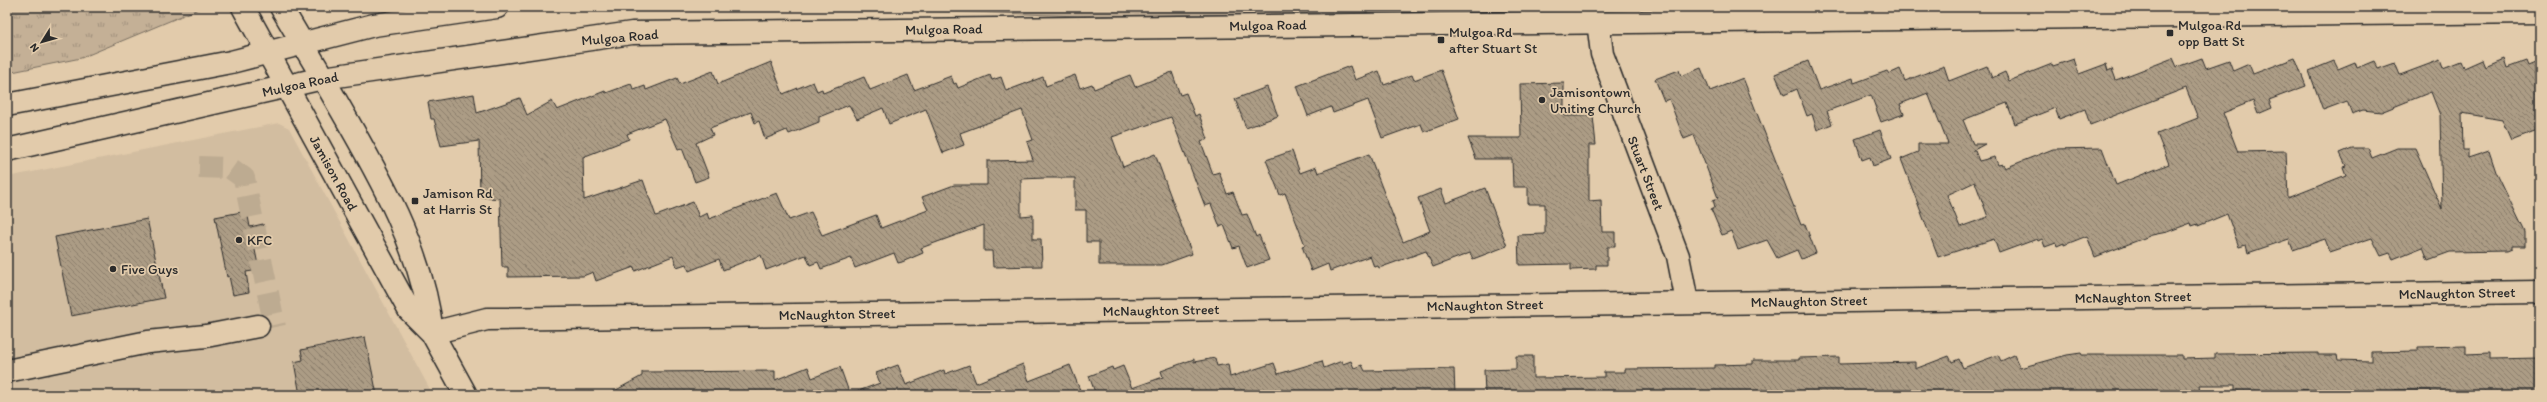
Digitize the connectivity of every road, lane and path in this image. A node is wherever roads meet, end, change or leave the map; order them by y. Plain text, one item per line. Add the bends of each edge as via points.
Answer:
1 (243, 7) edge
2 (281, 7) edge
3 (497, 7) edge
4 (1922, 7) edge
5 (2460, 10) edge
6 (2540, 12) edge
7 (1960, 20) junction
8 (1598, 21) junction
9 (301, 43) junction
10 (267, 51) junction
11 (323, 78) junction
12 (287, 87) junction
13 (7, 105) edge
14 (7, 150) edge
15 (2540, 292) edge
16 (1686, 302) junction
17 (258, 326) dead end
18 (432, 333) junction
19 (7, 372) edge
20 (466, 395) edge

1 - 10 main road, Jamison Road
2 - 9 main road, Jamison Road
3 - 9 main road via 374,26
4 - 7 main road
5 - 6 main road, Mulgoa Road
5 - 7 main road, Mulgoa Road
7 - 8 main road, Mulgoa Road
8 - 11 main road, Mulgoa Road via 632,33
8 - 16 main road, Stuart Street via 1602,54 1678,256
9 - 10 main road
9 - 11 main road, Jamison Road
10 - 12 main road, Jamison Road
10 - 13 main road via 231,62
11 - 12 main road, Mulgoa Road
11 - 18 main road, Jamison Road via 374,169 401,225 429,304
12 - 14 main road, Mulgoa Road
12 - 18 main road, Jamison Road via 409,310
15 - 16 main road, McNaughton Street
16 - 18 main road, McNaughton Street via 487,319
17 - 19 main road via 206,336 148,342
18 - 20 main road, Jamison Road

